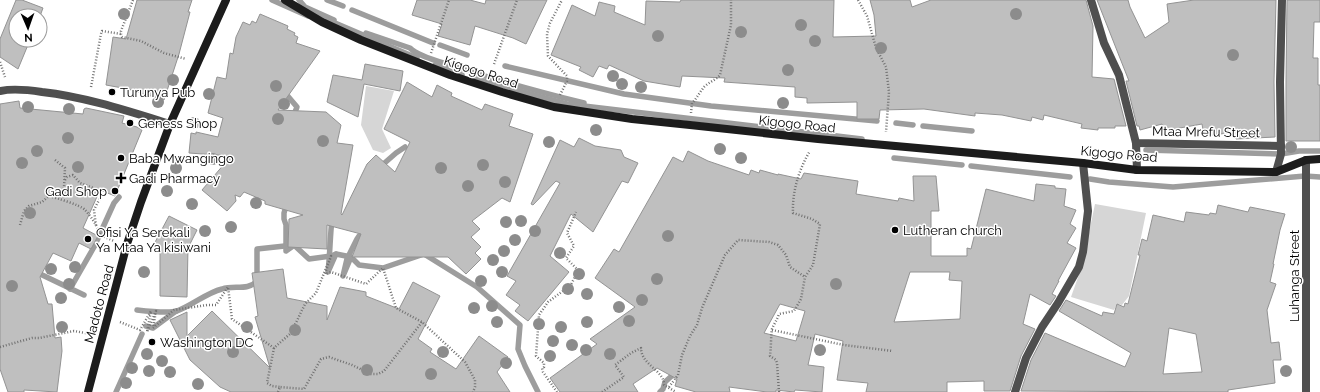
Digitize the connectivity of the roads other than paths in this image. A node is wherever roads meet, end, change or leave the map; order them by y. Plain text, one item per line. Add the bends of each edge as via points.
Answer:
1 (226, 0) edge
2 (1091, 0) edge
3 (1282, 0) edge
4 (287, 2) edge
5 (0, 91) edge
6 (170, 124) junction
7 (1136, 143) junction
8 (1281, 146) junction
9 (1306, 160) junction
10 (1320, 160) edge
11 (1083, 163) junction
12 (1137, 170) junction
13 (1276, 172) junction
14 (88, 392) edge
15 (1014, 392) edge
16 (1306, 392) edge

1 - 6 main road, Madoto Road
2 - 7 street, Mtaa Mrefu Street via 1104,43 1119,75
3 - 8 street
4 - 11 main road, Kigogo Road via 322,22 423,65 554,107 632,119 818,139
5 - 6 street via 30,90 88,99
6 - 14 main road, Madoto Road via 127,244
7 - 8 street, Mtaa Mrefu Street
7 - 12 street
8 - 13 street
9 - 10 main road, Kigogo Road
9 - 13 main road, Kigogo Road
9 - 16 street, Luhanga Street
11 - 12 main road, Kigogo Road
11 - 15 street via 1088,211 1079,267 1042,327 1026,358
12 - 13 main road, Kigogo Road

